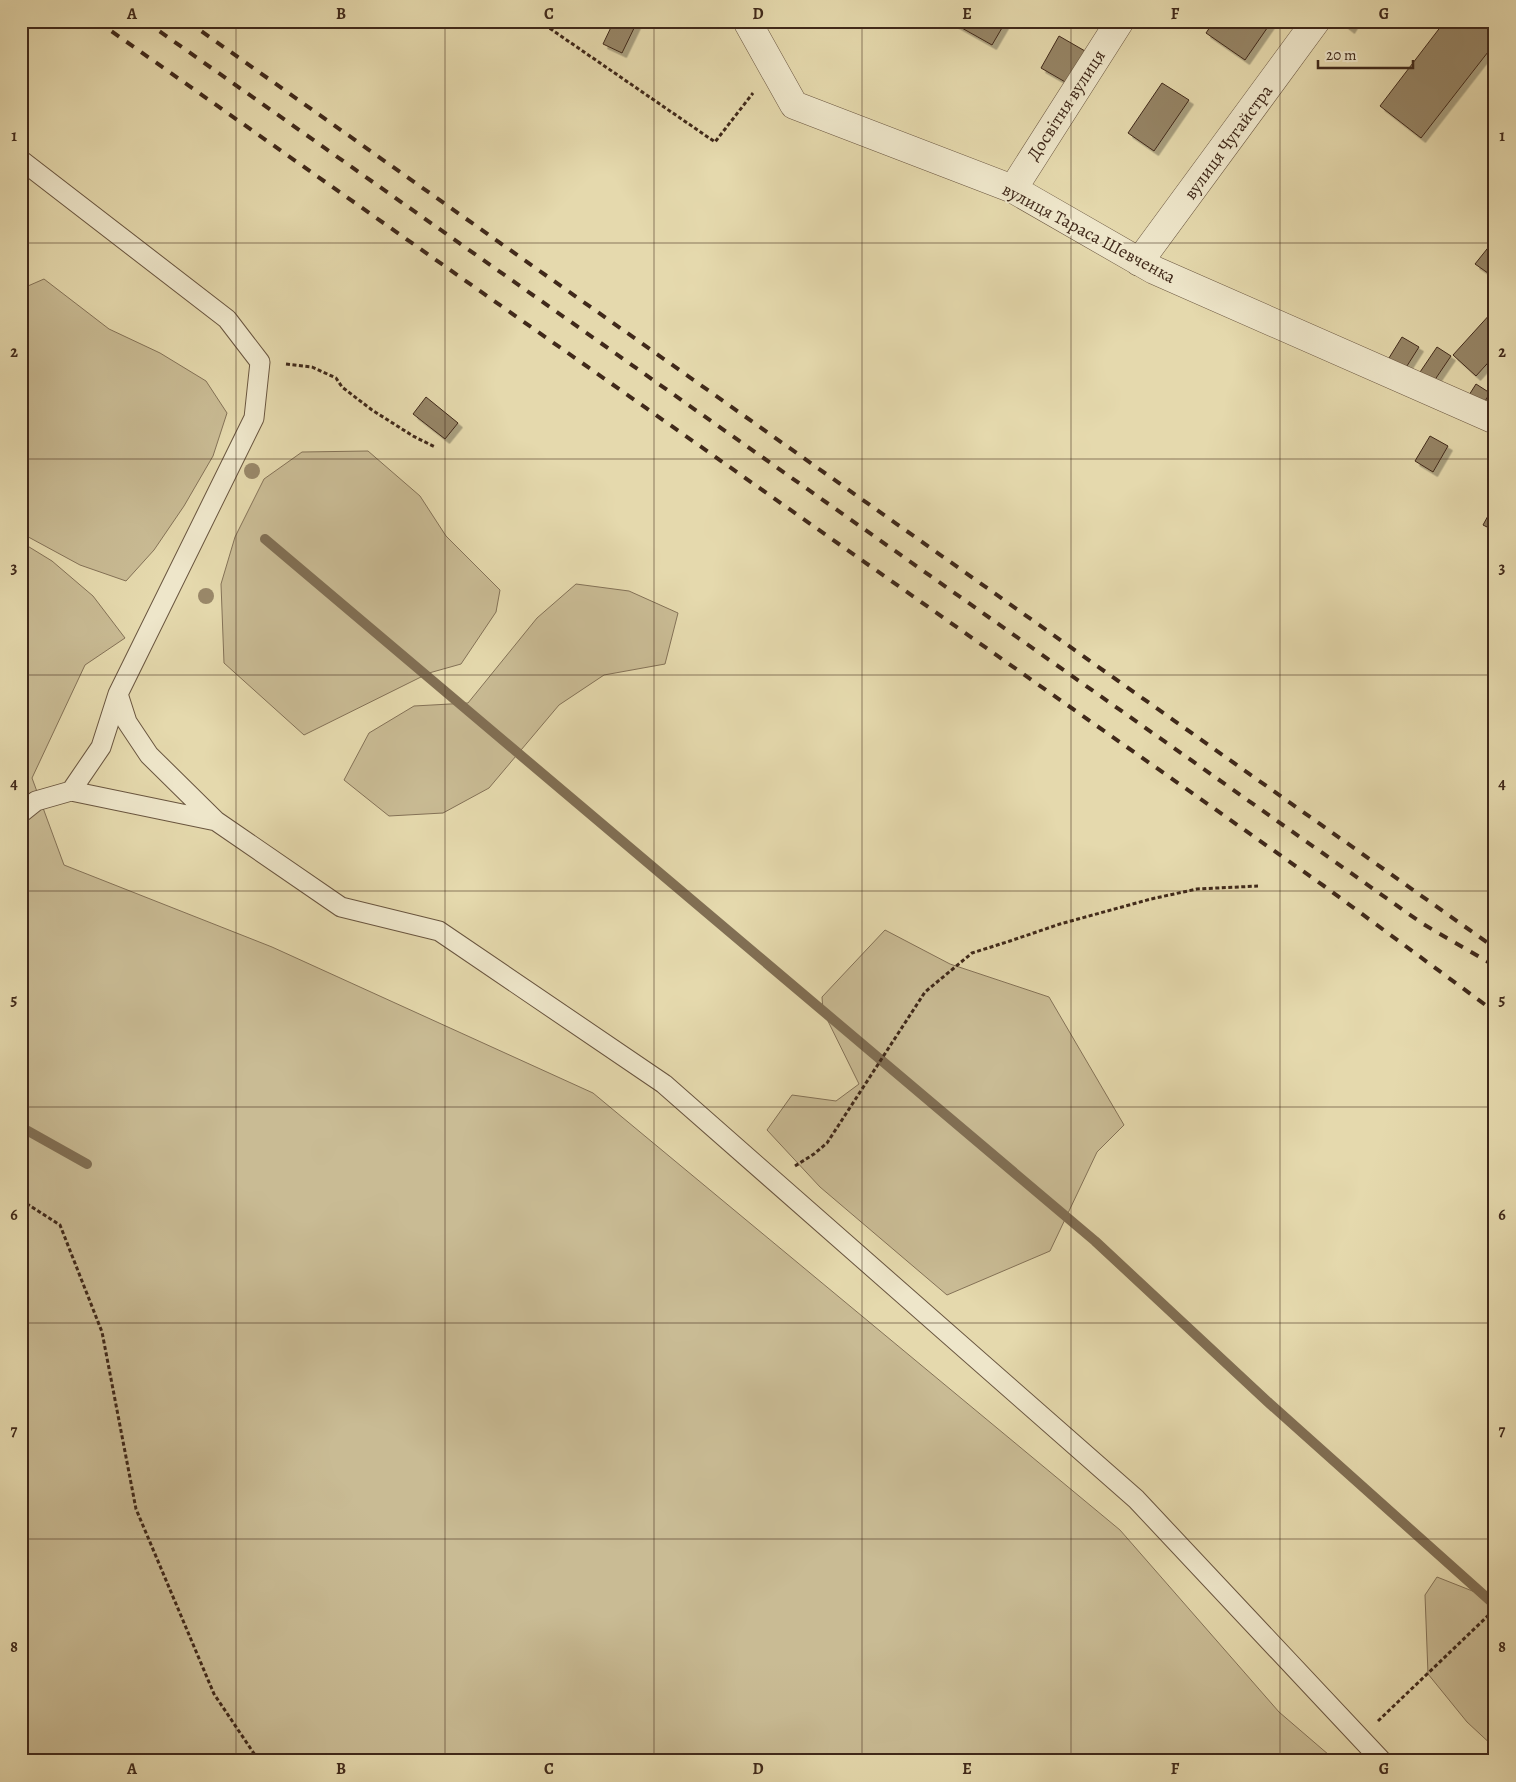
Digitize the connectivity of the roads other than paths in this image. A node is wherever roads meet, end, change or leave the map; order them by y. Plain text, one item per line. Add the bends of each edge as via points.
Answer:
1 (1120, 21) edge
2 (1316, 21) edge
3 (748, 22) edge
4 (21, 160) edge
5 (1012, 189) junction
6 (1139, 262) junction
7 (1495, 420) edge
8 (118, 694) junction
9 (71, 791) junction
10 (21, 813) edge
11 (216, 821) junction
12 (1382, 1761) edge

1 - 5 street, Досвітня вулиця
2 - 6 street, вулиця Чугайстра
3 - 5 street, вулиця Тараса Шевченка via 794,105
4 - 8 lane via 227,319 260,362 254,418
5 - 6 street, вулиця Тараса Шевченка
6 - 7 street, вулиця Тараса Шевченка
8 - 9 lane via 101,747
8 - 11 lane via 127,722 149,755
9 - 10 lane via 36,801
9 - 11 lane
11 - 12 lane via 341,907 439,931 664,1084 1136,1499

